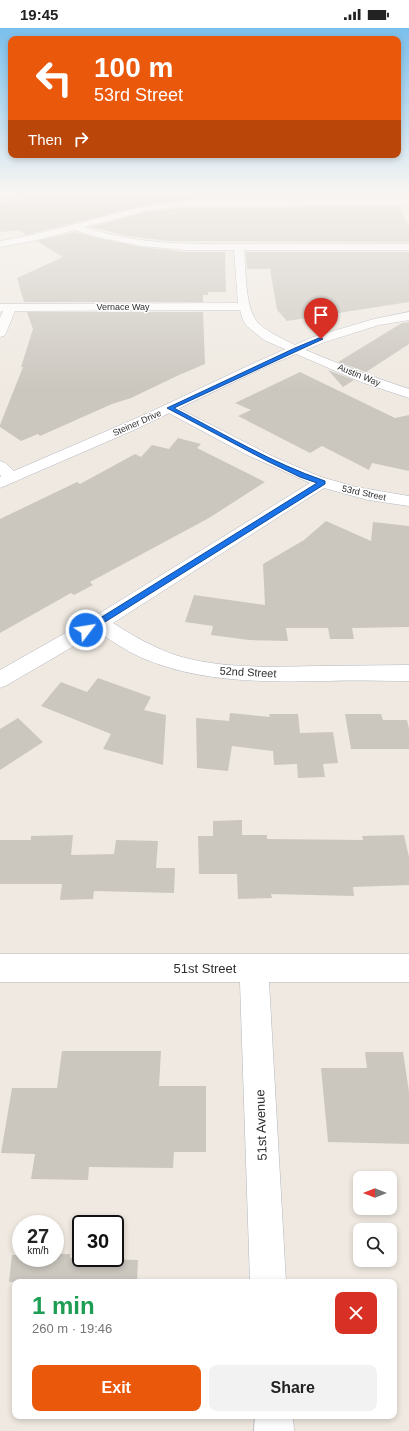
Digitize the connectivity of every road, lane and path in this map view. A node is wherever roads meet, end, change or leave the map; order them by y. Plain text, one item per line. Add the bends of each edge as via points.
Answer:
1 (240, 257) edge
2 (245, 306) junction
3 (5, 308) edge
4 (409, 316) edge
5 (0, 333) edge
6 (296, 349) junction
7 (409, 394) edge
8 (170, 408) junction
9 (0, 466) edge
10 (6, 480) edge
11 (323, 482) junction
12 (409, 501) edge
13 (99, 623) junction
14 (409, 673) edge
15 (0, 680) edge
16 (0, 968) edge
17 (409, 968) edge
18 (254, 969) junction
19 (268, 1279) edge
20 (274, 1419) edge
21 (274, 1431) edge

1 - 2 street, Austin Way
2 - 3 street, Vernace Way
2 - 6 street, Austin Way via 250,322 263,335
3 - 5 street
4 - 6 street, Steiner Drive via 358,326
6 - 7 street, Austin Way
6 - 8 street, Steiner Drive
8 - 10 street, Steiner Drive
8 - 11 street, 53rd Street via 269,460
9 - 10 street
11 - 12 street, 53rd Street via 363,494
11 - 13 street
13 - 14 street, 52nd Street via 128,643 156,656 204,669 257,674
13 - 15 street
16 - 18 street, 51st Street
17 - 18 street, 51st Street
18 - 19 street, 51st Avenue
20 - 21 street

